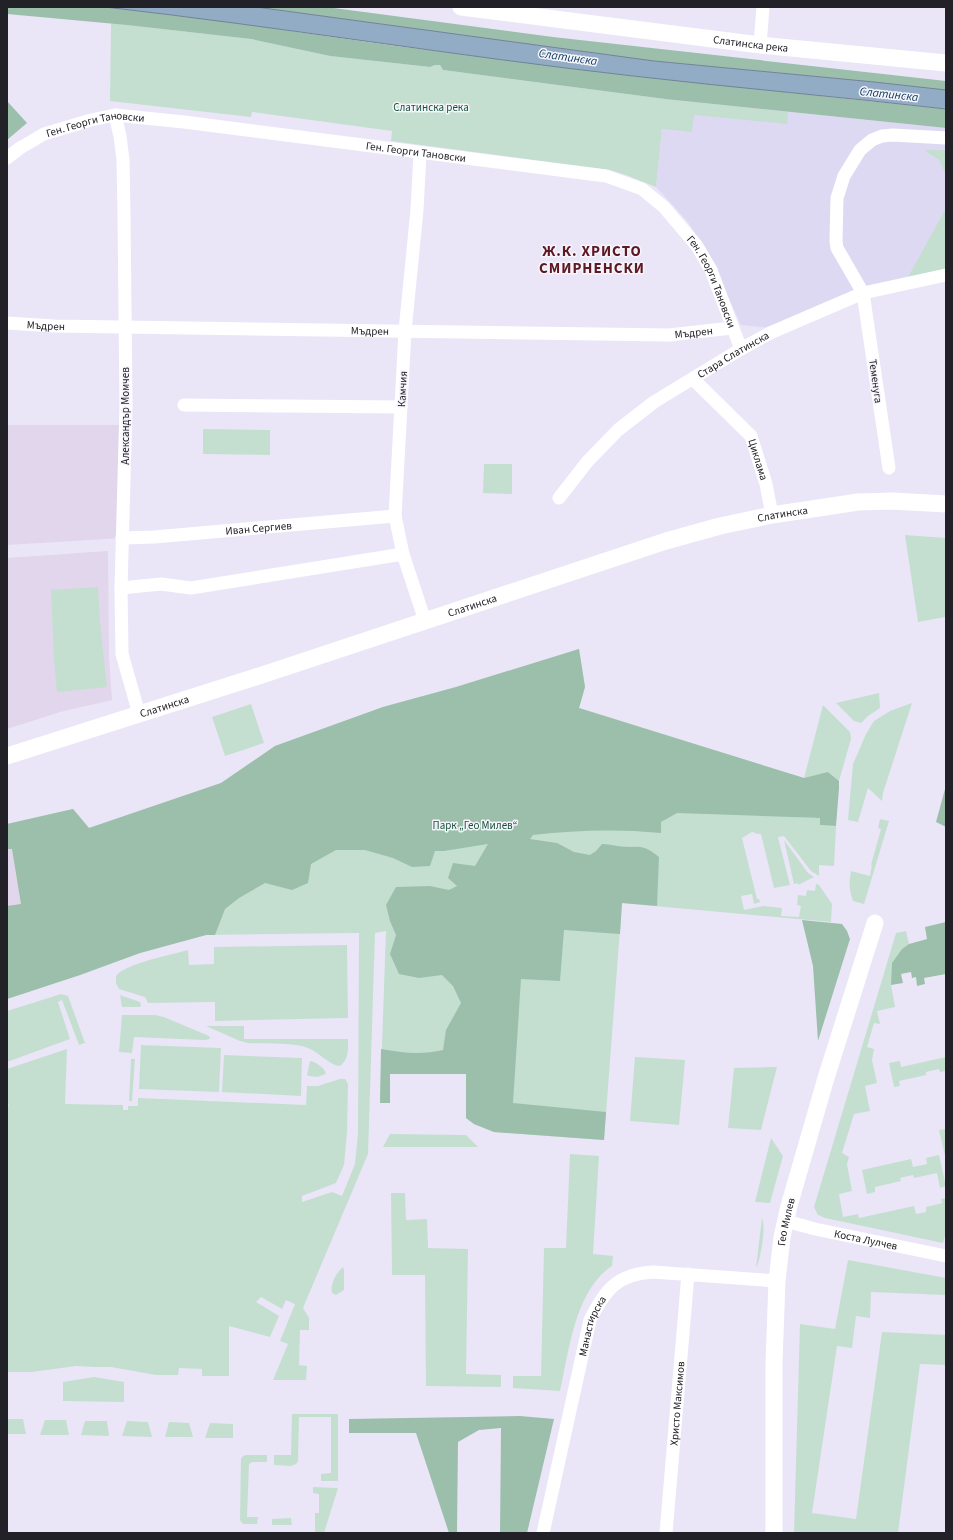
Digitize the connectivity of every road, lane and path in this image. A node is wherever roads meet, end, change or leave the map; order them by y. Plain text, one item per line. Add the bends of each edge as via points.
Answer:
1 (461, 7) edge
2 (763, 7) edge
3 (760, 45) junction
4 (946, 63) edge
5 (115, 115) junction
6 (946, 138) edge
7 (420, 153) junction
8 (7, 158) edge
9 (946, 275) edge
10 (863, 293) junction
11 (7, 322) edge
12 (124, 327) junction
13 (732, 328) junction
14 (405, 331) junction
15 (740, 349) junction
16 (693, 379) junction
17 (184, 405) dead end
18 (401, 407) junction
19 (889, 468) dead end
20 (559, 498) dead end
21 (946, 504) edge
22 (396, 516) junction
23 (772, 516) junction
24 (122, 538) junction
25 (403, 554) junction
26 (121, 588) junction
27 (425, 621) junction
28 (139, 714) junction
29 (7, 756) edge
30 (875, 923) dead end
31 (786, 1221) junction
32 (946, 1256) edge
33 (688, 1274) junction
34 (777, 1281) junction
35 (543, 1533) edge
36 (666, 1533) edge
37 (774, 1533) edge

1 - 3 street, Слатинска река
2 - 3 street
3 - 4 street, Слатинска река
5 - 7 street, Ген. Георги Тановски
5 - 8 street, Ген. Георги Тановски via 44,134
5 - 12 street, Александър Момчев via 123,160
6 - 10 street via 893,135 872,140 860,150 844,176 837,198 837,248
7 - 13 street, Ген. Георги Тановски via 606,176 642,190 664,206 697,246 711,270
7 - 14 street, Камчия
9 - 10 street, Стара Слатинска
10 - 15 street, Стара Слатинска via 770,333
10 - 19 street, Теменуга
11 - 12 street, Мъдрен
12 - 14 street, Мъдрен
12 - 24 street, Александър Момчев via 126,424
13 - 14 street, Мъдрен via 669,335
13 - 15 street, Ген. Георги Тановски
14 - 18 street, Камчия
15 - 16 street, Стара Слатинска
16 - 20 street, Стара Слатинска via 654,402 618,430 586,462
16 - 23 street, Циклама via 751,436 766,484
17 - 18 street
18 - 22 street, Камчия
21 - 23 street, Слатинска via 858,502
22 - 24 street, Иван Сергиев
22 - 25 street, Камчия
23 - 27 street, Слатинска via 720,526 666,541
24 - 26 street, Александър Момчев
25 - 26 street via 191,588 161,584
25 - 27 street, Камчия
26 - 28 street, Александър Момчев via 122,654
27 - 28 street, Слатинска
28 - 29 street, Слатинска
30 - 31 street, Гео Милев via 826,1078
31 - 32 street, Коста Лулчев
31 - 34 street, Гео Милев
33 - 34 street, Манастирска
33 - 35 street, Манастирска via 653,1272 627,1276 613,1286 596,1309 590,1320
33 - 36 street, Христо Максимов
34 - 37 street, Гео Милев via 774,1362

